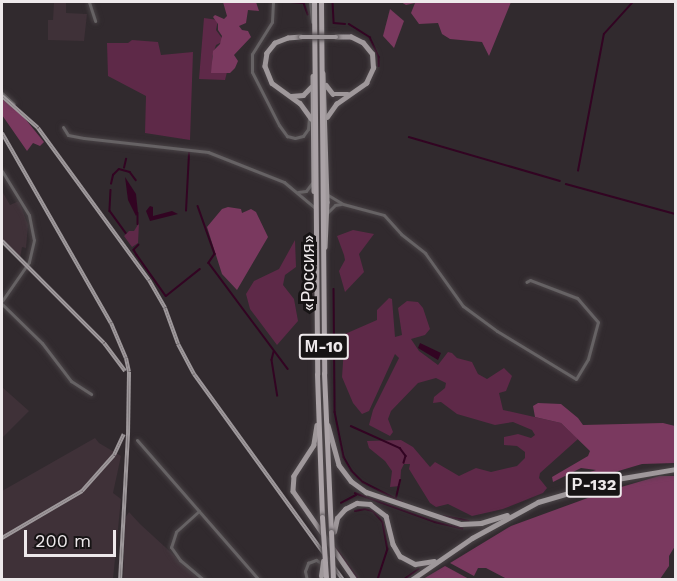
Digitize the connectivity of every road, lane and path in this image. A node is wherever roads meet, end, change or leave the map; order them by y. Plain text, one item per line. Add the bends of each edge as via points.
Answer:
1 (89, 2) edge
2 (273, 2) edge
3 (305, 2) edge
4 (312, 2) edge
5 (321, 2) edge
6 (310, 8) junction
7 (95, 21) dead end
8 (315, 42) junction
9 (318, 61) junction
10 (325, 83) junction
11 (311, 85) junction
12 (2, 93) edge
13 (351, 93) junction
14 (291, 96) junction
15 (14, 104) dead end
16 (308, 113) junction
17 (312, 122) junction
18 (326, 123) junction
19 (63, 127) dead end
20 (325, 139) junction
21 (322, 164) junction
22 (2, 171) edge
23 (312, 183) junction
24 (296, 192) junction
25 (327, 192) junction
26 (316, 204) junction
27 (343, 204) junction
28 (316, 212) junction
29 (327, 213) junction
30 (323, 259) junction
31 (526, 282) dead end
32 (2, 303) edge
33 (91, 394) dead end
34 (322, 402) junction
35 (137, 440) dead end
36 (675, 469) edge
37 (199, 511) junction
38 (516, 512) junction
39 (467, 524) junction
40 (332, 532) junction
41 (472, 537) junction
42 (441, 558) junction
43 (323, 578) edge
44 (204, 579) edge
45 (259, 579) edge
46 (307, 579) edge
47 (334, 579) edge
48 (355, 579) edge
49 (411, 579) edge

1 - 7 street
2 - 16 street via 272,22 252,54 252,72 287,136 298,138 305,134
3 - 6 street
4 - 6 street
4 - 8 highway, «Россия» / М-10
5 - 9 highway, «Россия» / М-10
6 - 8 street
8 - 9 highway, «Россия» / М-10
9 - 10 main road
9 - 11 main road
9 - 21 highway, «Россия» / М-10
9 - 26 highway, «Россия» / М-10
10 - 13 main road via 333,94
10 - 18 main road
11 - 14 main road via 303,95
11 - 17 main road
12 - 15 street
13 - 14 main road, bridge via 369,79 373,68 373,57 359,41 301,36 278,41 265,60 270,81
13 - 18 main road via 333,107
14 - 16 main road
16 - 17 main road
17 - 23 main road
18 - 20 main road
19 - 24 street via 65,134 84,138 208,152 284,182
20 - 21 main road
20 - 25 main road
21 - 30 highway, «Россия» / М-10
22 - 32 street via 28,215 34,240 29,262
23 - 24 street via 306,191
23 - 26 main road
24 - 28 street
25 - 27 street
25 - 29 main road
26 - 28 highway, «Россия» / М-10
27 - 29 street via 335,205
27 - 31 street via 384,215 424,253 463,306 576,379 588,359 598,322 577,298 530,280
28 - 34 highway, «Россия» / М-10
29 - 30 main road
30 - 34 highway, «Россия» / М-10
32 - 33 street via 42,343 71,381
34 - 39 main road via 334,452 354,484 375,496
34 - 40 highway, «Россия» / М-10
34 - 43 highway, «Россия» / М-10, bridge
34 - 48 main road via 314,445 294,476 293,489
35 - 37 street
36 - 38 main road, Р-132 via 576,490
37 - 44 street via 176,531 171,547 180,560
37 - 45 street
38 - 39 main road
38 - 41 main road, Р-132
39 - 41 main road
40 - 42 main road via 345,509 357,503 370,504 384,514 396,550 405,560 421,565
40 - 47 highway, «Россия» / М-10, bridge
41 - 42 main road, Р-132
42 - 49 main road, Р-132
46 - 47 street via 306,567 316,560

